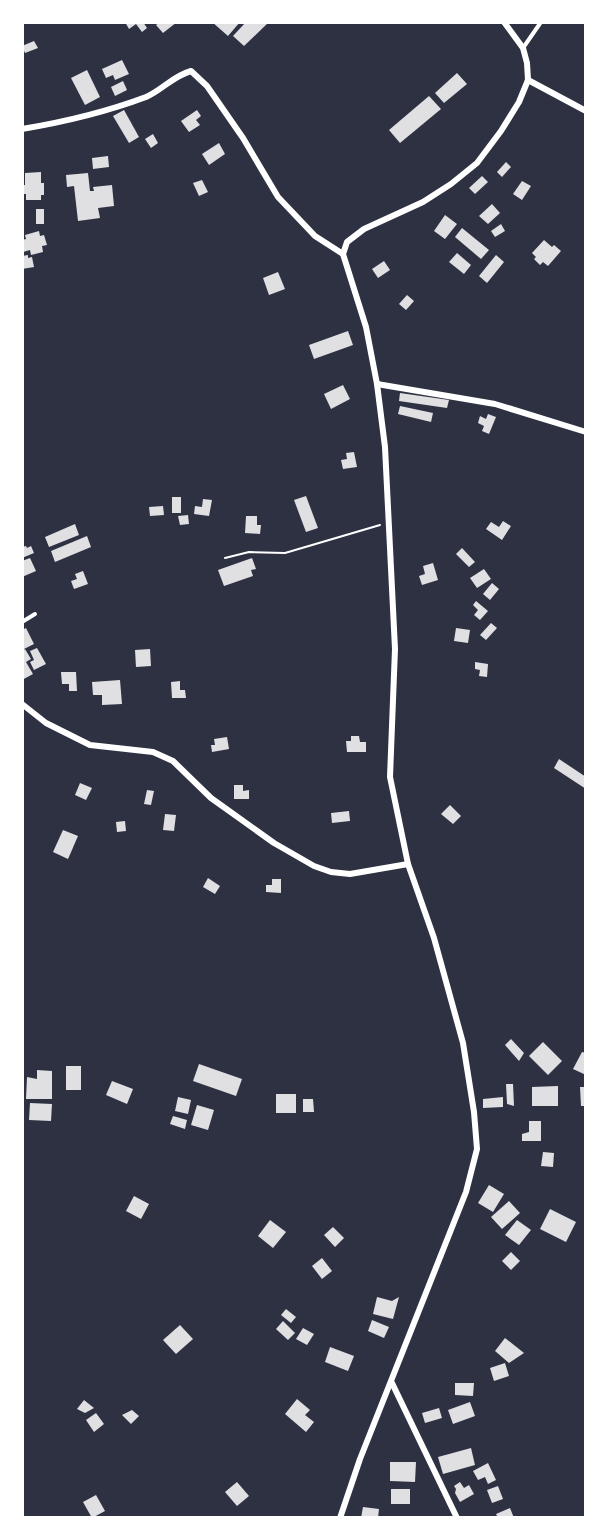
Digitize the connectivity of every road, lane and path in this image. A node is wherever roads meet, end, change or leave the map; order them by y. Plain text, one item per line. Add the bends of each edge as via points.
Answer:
1 (504, 22) edge
2 (541, 22) edge
3 (523, 48) junction
4 (528, 80) junction
5 (585, 111) edge
6 (22, 129) edge
7 (343, 254) junction
8 (377, 384) junction
9 (585, 432) edge
10 (388, 522) junction
11 (225, 558) dead end
12 (35, 614) dead end
13 (22, 622) edge
14 (22, 704) edge
15 (408, 864) junction
16 (392, 1383) junction
17 (340, 1518) edge
18 (457, 1518) edge

1 - 3 street
2 - 3 lane
3 - 4 street
4 - 5 street
4 - 7 street via 519,102 477,163 423,202 364,229 347,242
6 - 7 street via 64,122 149,96 190,71 207,86 278,197 315,236
7 - 8 street via 366,327
8 - 9 street via 495,404
8 - 10 street
10 - 11 path via 285,553 249,552
10 - 15 street via 395,649 390,777
12 - 13 lane
14 - 15 street via 46,723 90,745 153,752 173,761 211,798 314,866 350,874
15 - 16 street via 434,938 463,1043 477,1149 466,1192
16 - 17 street
16 - 18 street

